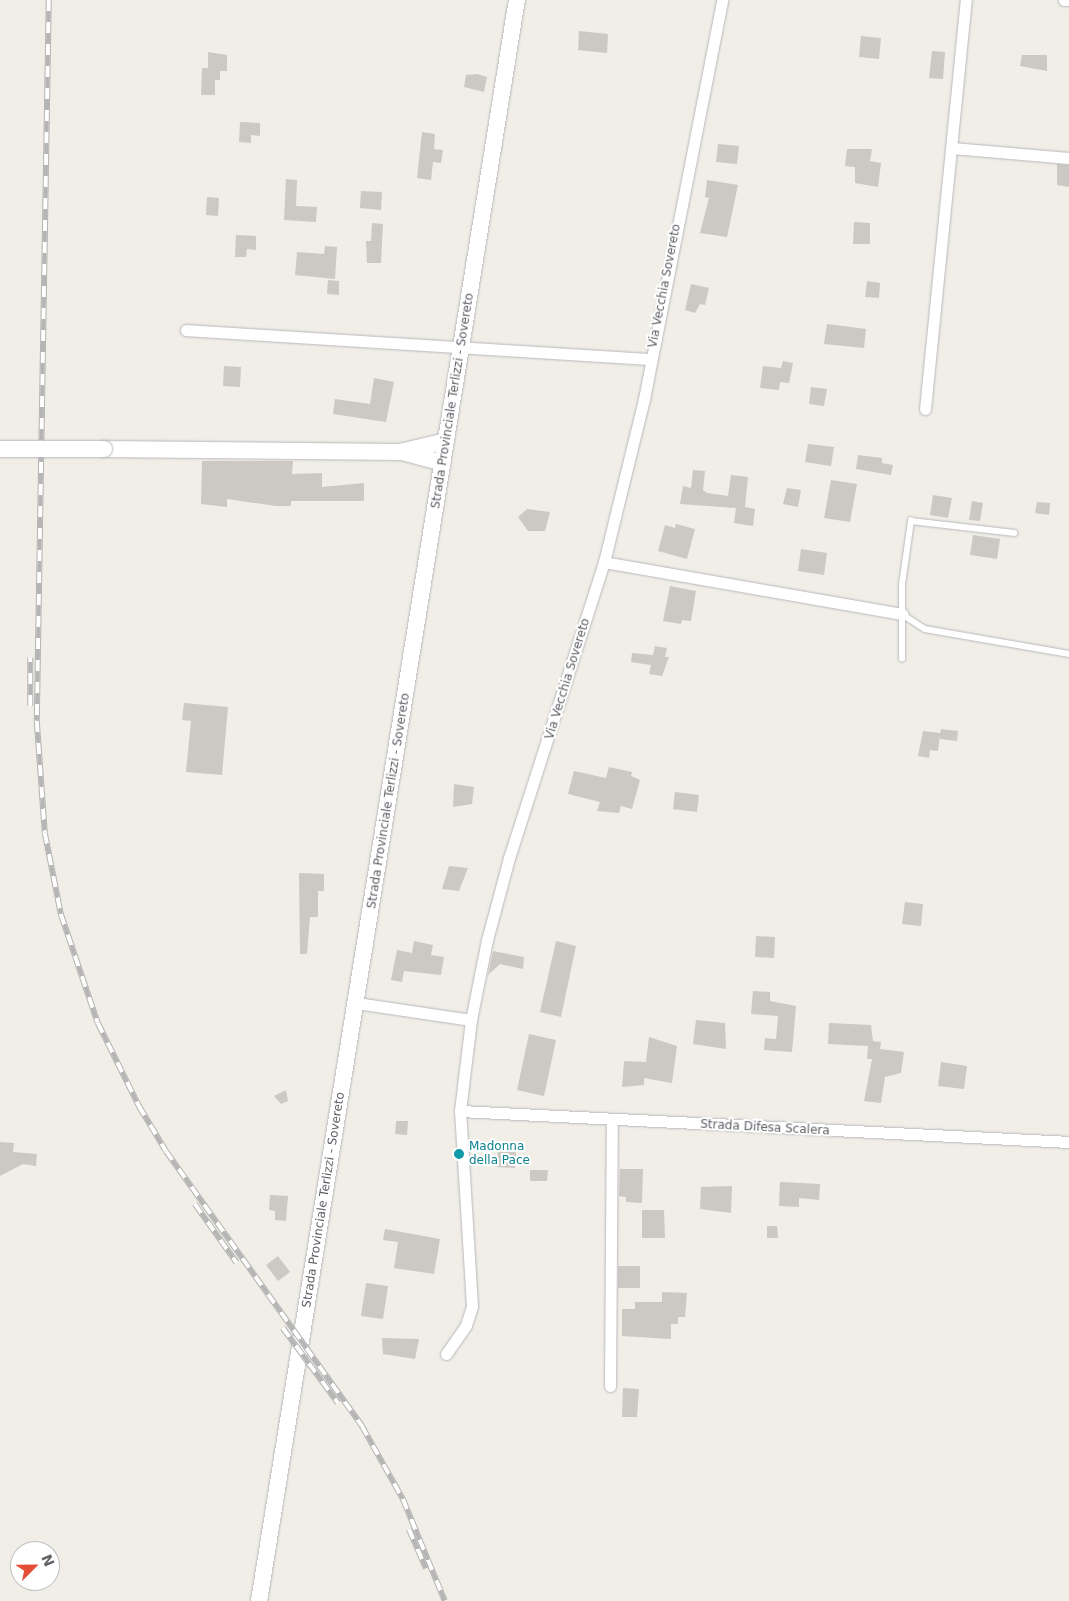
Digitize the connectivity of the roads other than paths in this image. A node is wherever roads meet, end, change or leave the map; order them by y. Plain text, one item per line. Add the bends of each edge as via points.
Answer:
1 (517, 0) edge
2 (722, 0) edge
3 (966, 0) edge
4 (1064, 0) edge
5 (1069, 0) edge
6 (952, 148) junction
7 (1069, 158) edge
8 (186, 330) dead end
9 (462, 345) junction
10 (650, 359) junction
11 (925, 409) dead end
12 (446, 441) junction
13 (0, 449) edge
14 (400, 452) junction
15 (443, 463) junction
16 (1014, 532) dead end
17 (604, 562) junction
18 (902, 614) junction
19 (1069, 654) edge
20 (902, 659) dead end
21 (357, 1003) junction
22 (471, 1020) junction
23 (460, 1111) junction
24 (612, 1121) junction
25 (1069, 1142) edge
26 (446, 1354) dead end
27 (610, 1386) dead end
28 (259, 1601) edge

1 - 9 street, Strada Provinciale Terlizzi - Sovereto
2 - 10 street, Via Vecchia Sovereto
3 - 6 street
4 - 5 street
6 - 7 street
6 - 11 street
8 - 9 street
9 - 10 street
9 - 12 street, Strada Provinciale Terlizzi - Sovereto
10 - 17 street, Via Vecchia Sovereto
12 - 14 street
12 - 15 street, Strada Provinciale Terlizzi - Sovereto
13 - 14 street, bridge
14 - 15 street
15 - 21 street, Strada Provinciale Terlizzi - Sovereto
16 - 18 lane via 911,521
17 - 18 street
17 - 22 street, Via Vecchia Sovereto via 509,858
18 - 19 lane via 925,629
18 - 20 lane
21 - 22 street
21 - 28 street, Strada Provinciale Terlizzi - Sovereto
22 - 23 street, Via Vecchia Sovereto
23 - 24 street, Strada Difesa Scalera
23 - 26 street, Via Vecchia Sovereto via 472,1306 466,1326
24 - 25 street, Strada Difesa Scalera
24 - 27 street

